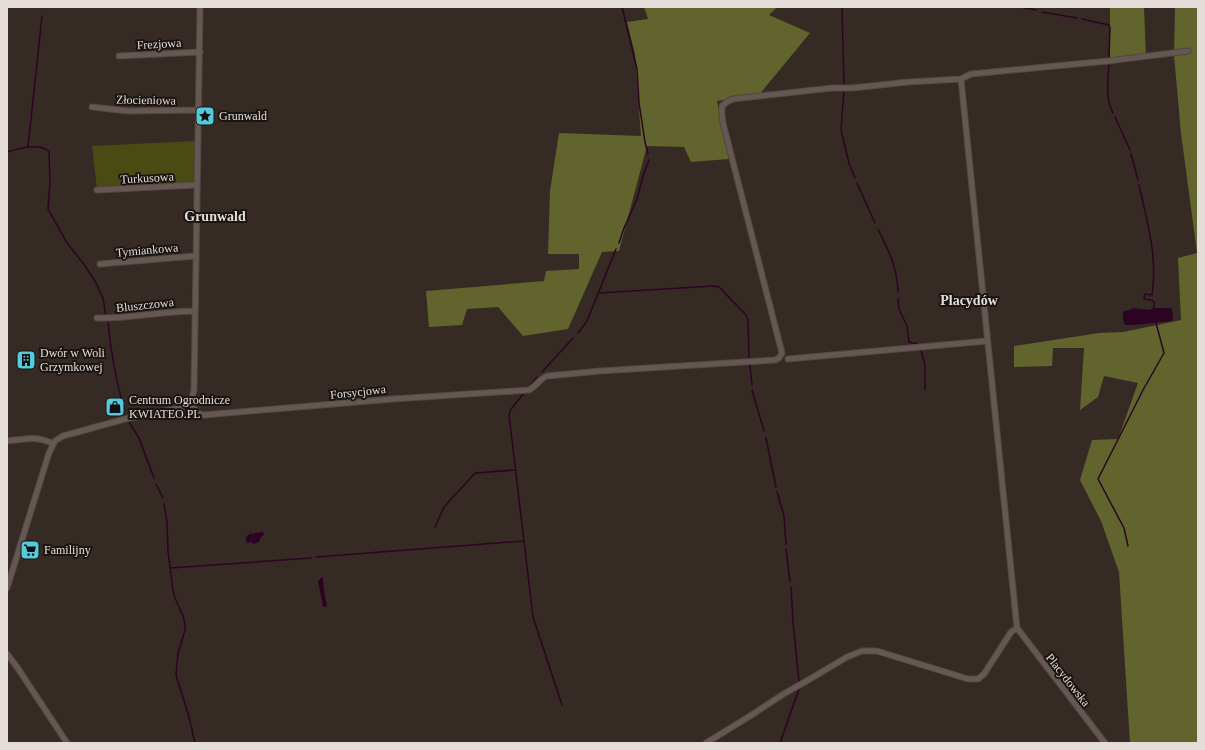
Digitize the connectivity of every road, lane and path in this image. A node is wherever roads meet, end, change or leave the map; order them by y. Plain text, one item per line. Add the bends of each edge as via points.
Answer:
1 (200, 7) edge
2 (1188, 51) dead end
3 (200, 52) junction
4 (119, 56) dead end
5 (961, 78) junction
6 (92, 107) dead end
7 (198, 110) junction
8 (197, 185) junction
9 (97, 190) dead end
10 (196, 256) junction
11 (100, 264) dead end
12 (195, 311) junction
13 (97, 318) dead end
14 (987, 341) junction
15 (788, 359) dead end
16 (189, 403) junction
17 (7, 441) edge
18 (53, 444) junction
19 (7, 588) edge
20 (1017, 628) junction
21 (7, 654) edge
22 (67, 743) edge
23 (706, 743) edge
24 (1105, 743) edge

1 - 3 street
2 - 5 street via 971,74
3 - 4 street, Frezjowa
3 - 7 street
5 - 14 street
5 - 16 street, Forsycjowa via 766,95 733,99 722,106 723,123 782,353 780,358 547,376 529,390 204,415 197,413
6 - 7 street, Złocieniowa via 128,111
7 - 8 street
8 - 9 street, Turkusowa
8 - 10 street
10 - 11 street, Tymiankowa
10 - 12 street
12 - 13 street, Bluszczowa
12 - 16 street via 194,390
14 - 15 street
14 - 20 street
16 - 18 street via 178,408 63,436
17 - 18 street via 36,438
18 - 19 street
20 - 23 street via 1011,632 984,674 978,679 968,679 877,651 862,651 782,695
20 - 24 street, Placydowska
21 - 22 street

